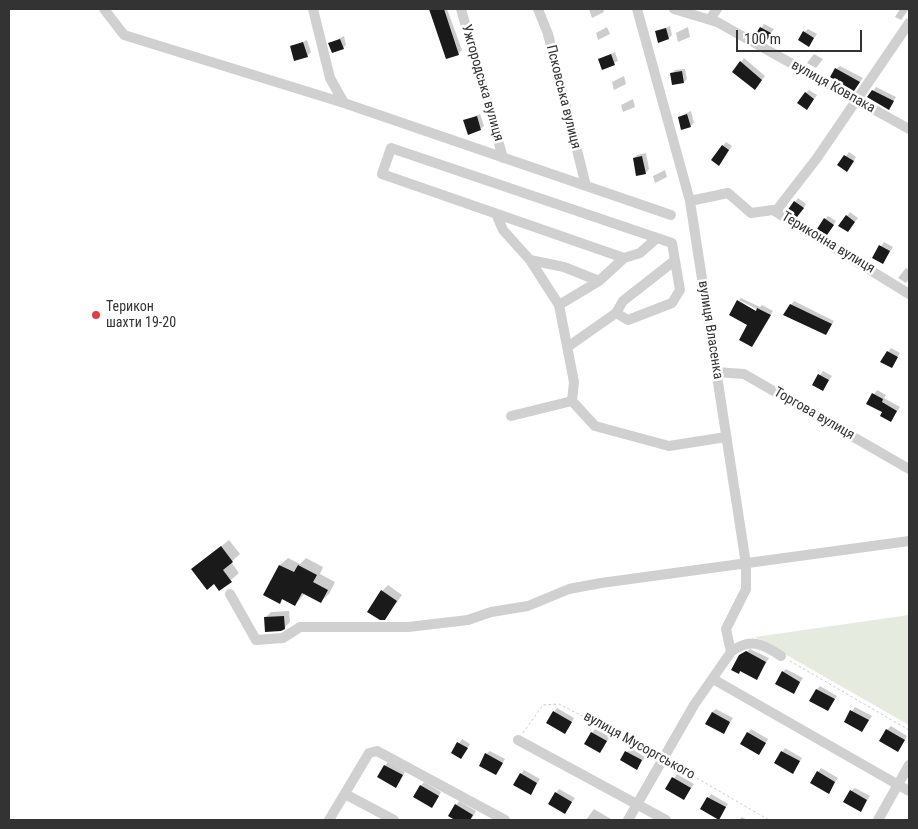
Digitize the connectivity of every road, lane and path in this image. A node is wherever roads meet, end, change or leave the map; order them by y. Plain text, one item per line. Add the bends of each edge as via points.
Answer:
1 (104, 9) edge
2 (312, 9) edge
3 (461, 9) edge
4 (538, 9) edge
5 (636, 9) edge
6 (674, 9) edge
7 (717, 9) edge
8 (710, 19) junction
9 (909, 23) edge
10 (856, 100) junction
11 (344, 103) junction
12 (909, 129) edge
13 (503, 158) junction
14 (586, 186) junction
15 (690, 201) junction
16 (776, 211) junction
17 (671, 215) dead end
18 (497, 216) junction
19 (657, 238) junction
20 (624, 258) junction
21 (530, 260) junction
22 (674, 261) junction
23 (599, 281) junction
24 (909, 294) edge
25 (559, 305) junction
26 (616, 313) junction
27 (568, 346) junction
28 (716, 372) junction
29 (572, 401) junction
30 (511, 416) dead end
31 (726, 437) junction
32 (909, 469) edge
33 (909, 541) edge
34 (746, 564) junction
35 (230, 594) dead end
36 (731, 652) junction
37 (781, 656) joint
38 (712, 679) junction
39 (909, 730) edge
40 (518, 740) joint
41 (664, 758) junction
42 (909, 765) edge
43 (899, 785) junction
44 (909, 791) edge
45 (345, 794) junction
46 (637, 805) junction
47 (329, 820) edge
48 (394, 820) edge
49 (504, 820) edge
50 (628, 820) edge
51 (666, 820) edge
52 (769, 820) edge
53 (878, 820) edge

1 - 11 street via 124,35
2 - 11 street via 330,78
3 - 13 street, Ужгородська вулиця
4 - 14 street, Псковська вулиця via 548,34
5 - 15 street, вулиця Власенка
6 - 8 street, вулиця Ковпака
7 - 8 street
8 - 10 street, вулиця Ковпака
9 - 10 street
10 - 12 street, вулиця Ковпака
10 - 16 street
11 - 13 street
13 - 14 street
14 - 17 street
15 - 16 street, Териконна вулиця via 728,193 750,213
15 - 28 street, вулиця Власенка
16 - 24 street, Териконна вулиця
18 - 19 street via 382,174 391,148
18 - 20 street
18 - 21 street via 503,230
19 - 20 street via 640,253
19 - 22 street via 672,243
20 - 23 street
21 - 23 street via 564,267
21 - 25 street
22 - 26 street via 623,301
22 - 26 street via 680,290 672,303 628,320
23 - 25 street
25 - 27 street
26 - 27 street
27 - 29 street via 574,382
28 - 31 street, вулиця Власенка
28 - 32 street, Торгова вулиця via 744,374
29 - 30 street
29 - 31 street via 594,426 669,446
31 - 34 street, вулиця Власенка
33 - 34 street
34 - 35 street via 569,589 528,606 491,612 468,620 408,627 300,627 283,638 256,640
34 - 36 street, вулиця Власенка via 746,589 726,629
36 - 37 street via 738,646 754,642 764,644
36 - 38 street
37 - 39 path
38 - 41 street
38 - 43 street
40 - 41 path, вулиця Мусоргського via 538,709 551,703 559,704
40 - 46 street
41 - 46 street
41 - 52 path, вулиця Мусоргського
42 - 43 street
43 - 44 street
43 - 53 street
45 - 47 street
45 - 48 street
45 - 49 street via 369,753 378,751
46 - 50 street
46 - 51 street

